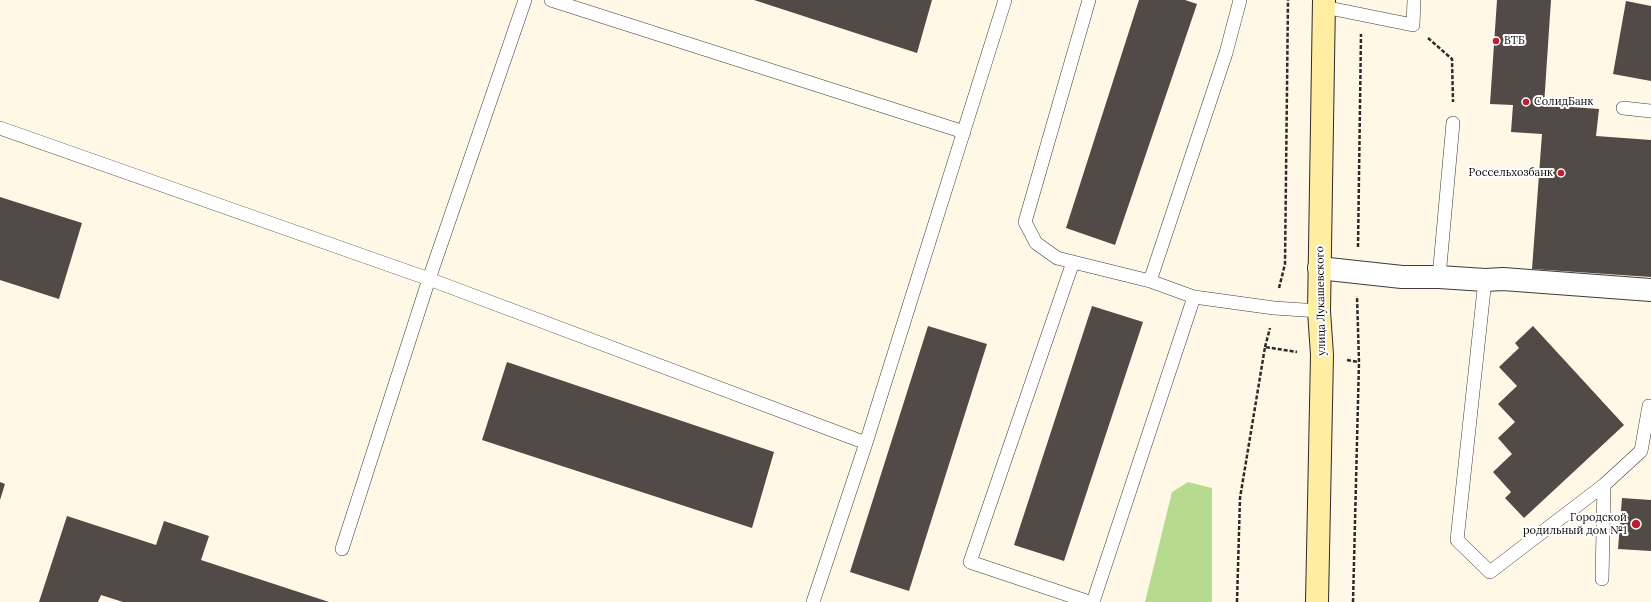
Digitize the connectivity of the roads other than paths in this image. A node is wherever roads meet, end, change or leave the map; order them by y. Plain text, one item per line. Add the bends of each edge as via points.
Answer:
1 (525, 0) edge
2 (551, 0) edge
3 (1005, 0) edge
4 (1089, 0) edge
5 (1240, 0) edge
6 (1414, 0) edge
7 (1324, 3) edge
8 (1623, 108) dead end
9 (1651, 111) edge
10 (1453, 123) road end
11 (0, 128) edge
12 (964, 132) junction
13 (1073, 262) junction
14 (1319, 268) junction
15 (1439, 277) junction
16 (429, 279) junction
17 (1485, 280) junction
18 (1150, 281) junction
19 (1651, 290) edge
20 (1194, 297) junction
21 (1319, 311) junction
22 (1651, 406) edge
23 (866, 443) junction
24 (1604, 485) junction
25 (342, 549) dead end
26 (1602, 579) dead end
27 (813, 602) edge
28 (1089, 602) edge
29 (1093, 602) edge
30 (1316, 602) edge

1 - 16 lane
2 - 12 lane
3 - 12 lane
4 - 13 lane via 1025,222 1036,243 1057,258
5 - 18 lane via 1226,53
6 - 7 lane via 1413,25
7 - 14 main road, улица Лукашевского
8 - 9 lane
10 - 15 lane
11 - 16 lane
12 - 23 lane
13 - 18 lane
13 - 28 lane via 970,562
14 - 15 street via 1402,277
14 - 21 main road, улица Лукашевского
15 - 17 street
16 - 23 lane
16 - 25 lane
17 - 19 street via 1503,279
17 - 24 lane via 1457,540 1490,572
18 - 20 lane
20 - 21 lane via 1274,308
20 - 29 lane
21 - 30 main road, улица Лукашевского via 1322,355
22 - 24 lane via 1641,451
23 - 27 lane
24 - 26 lane

